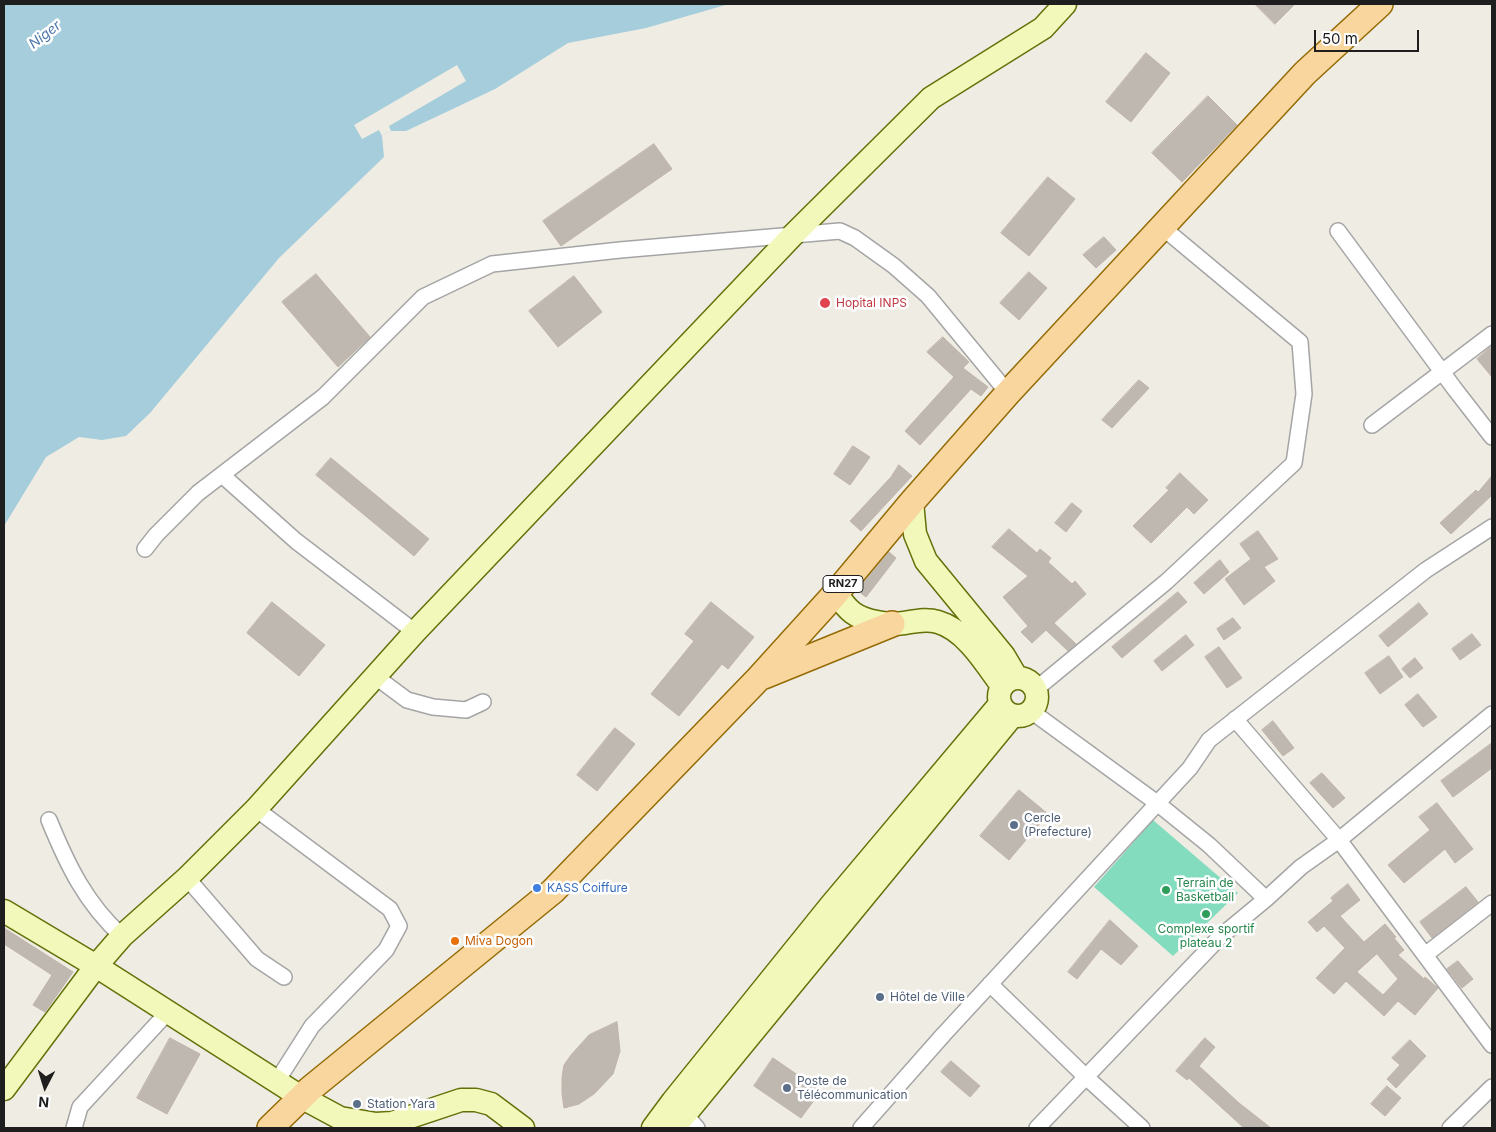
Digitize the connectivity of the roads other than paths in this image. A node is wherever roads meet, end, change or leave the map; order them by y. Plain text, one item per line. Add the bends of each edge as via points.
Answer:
1 (1065, 4) edge
2 (1380, 4) edge
3 (1162, 227) junction
4 (1338, 231) dead end
5 (794, 235) junction
6 (1492, 334) edge
7 (1442, 372) junction
8 (1008, 393) junction
9 (1372, 425) dead end
10 (1492, 437) edge
11 (222, 475) junction
12 (912, 502) junction
13 (1492, 526) edge
14 (145, 549) dead end
15 (836, 593) junction
16 (892, 624) junction
17 (415, 632) junction
18 (376, 677) junction
19 (759, 678) junction
20 (1017, 697) junction
21 (483, 702) dead end
22 (1492, 714) edge
23 (1235, 718) junction
24 (1157, 804) junction
25 (256, 809) junction
26 (49, 820) dead end
27 (1339, 840) junction
28 (187, 878) junction
29 (1266, 899) junction
30 (1492, 903) edge
31 (4, 911) edge
32 (122, 936) junction
33 (1425, 955) junction
34 (96, 966) junction
35 (284, 977) dead end
36 (990, 984) junction
37 (168, 1012) junction
38 (1492, 1045) edge
39 (1086, 1077) junction
40 (277, 1081) junction
41 (1492, 1087) edge
42 (4, 1089) edge
43 (301, 1096) junction
44 (682, 1118) edge
45 (74, 1128) edge
46 (270, 1128) edge
47 (523, 1128) edge
48 (654, 1128) edge
49 (861, 1128) edge
50 (1037, 1128) edge
51 (1142, 1128) edge
52 (1450, 1128) edge

1 - 5 street via 1043,28 931,98
2 - 3 main road, RN27 via 1305,73
3 - 8 main road, RN27
3 - 20 street via 1300,342 1304,394 1294,463 1166,582
4 - 7 street
5 - 8 street via 840,230 894,266 928,296
5 - 11 street via 492,264 423,297 323,397
5 - 17 street
6 - 7 street
7 - 9 street
7 - 10 street
8 - 12 main road, RN27
11 - 14 street via 198,494
11 - 17 street via 296,541
12 - 15 main road, RN27
12 - 20 street via 915,534 926,561 1004,656
13 - 23 street via 1426,570
15 - 16 street via 854,615
15 - 19 main road, RN27
16 - 19 main road
16 - 20 street via 922,620 939,622 956,632 977,652
17 - 18 street
18 - 21 street via 407,700 433,707 466,710
18 - 25 street
19 - 43 main road, RN27 via 553,891
20 - 24 street
20 - 44 street via 729,1046
22 - 27 street
23 - 24 street via 1209,740 1190,768
23 - 27 street
24 - 29 street via 1209,845
24 - 36 street
25 - 28 street
25 - 40 street via 390,909 399,926 386,950 312,1026
26 - 32 street via 79,885 108,924
27 - 29 street via 1301,867
27 - 33 street
28 - 32 street
28 - 35 street via 257,959
29 - 39 street via 1220,937
30 - 33 street
31 - 34 street
32 - 34 street
33 - 38 street
34 - 37 street
34 - 42 street
36 - 39 street
36 - 49 street
37 - 40 street
37 - 45 street via 80,1107
39 - 50 street
39 - 51 street
40 - 43 street
41 - 52 street
43 - 46 main road, RN27
43 - 47 street via 340,1118 376,1124 412,1118 462,1100 476,1100 491,1104
44 - 48 street

